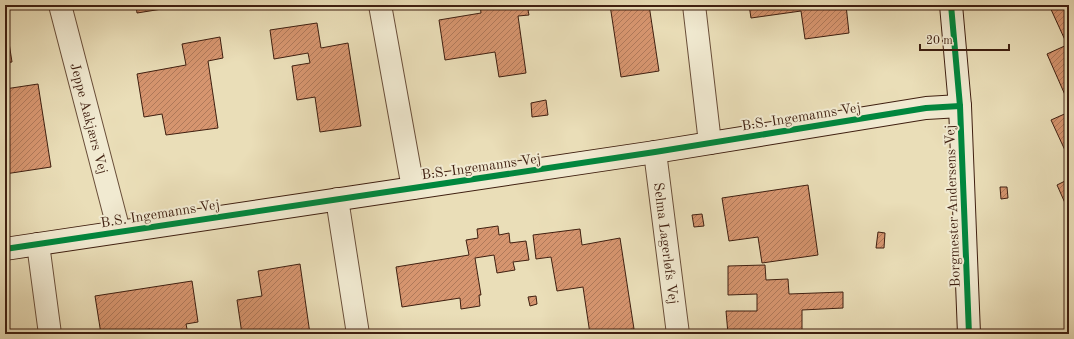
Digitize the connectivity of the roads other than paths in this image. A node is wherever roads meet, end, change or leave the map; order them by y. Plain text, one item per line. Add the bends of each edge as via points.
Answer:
1 (60, 5) edge
2 (380, 5) edge
3 (694, 5) edge
4 (951, 5) edge
5 (960, 106) junction
6 (710, 143) junction
7 (655, 152) junction
8 (413, 188) junction
9 (337, 199) junction
10 (119, 231) junction
11 (38, 244) junction
12 (5, 249) edge
13 (50, 334) edge
14 (358, 334) edge
15 (678, 334) edge
16 (969, 334) edge

1 - 10 street, Jeppe Aakjærs Vej
2 - 8 street
3 - 6 street
4 - 5 street, Borgmester Andersens Vej
5 - 6 street, B.S. Ingemanns Vej via 926,108
5 - 16 street, Borgmester Andersens Vej
6 - 7 street, B.S. Ingemanns Vej
7 - 8 street, B.S. Ingemanns Vej
7 - 15 street, Selma Lagerløfs Vej
8 - 9 street, B.S. Ingemanns Vej
9 - 10 street, B.S. Ingemanns Vej
9 - 14 street
10 - 11 street, B.S. Ingemanns Vej
11 - 12 street, B.S. Ingemanns Vej
11 - 13 street

